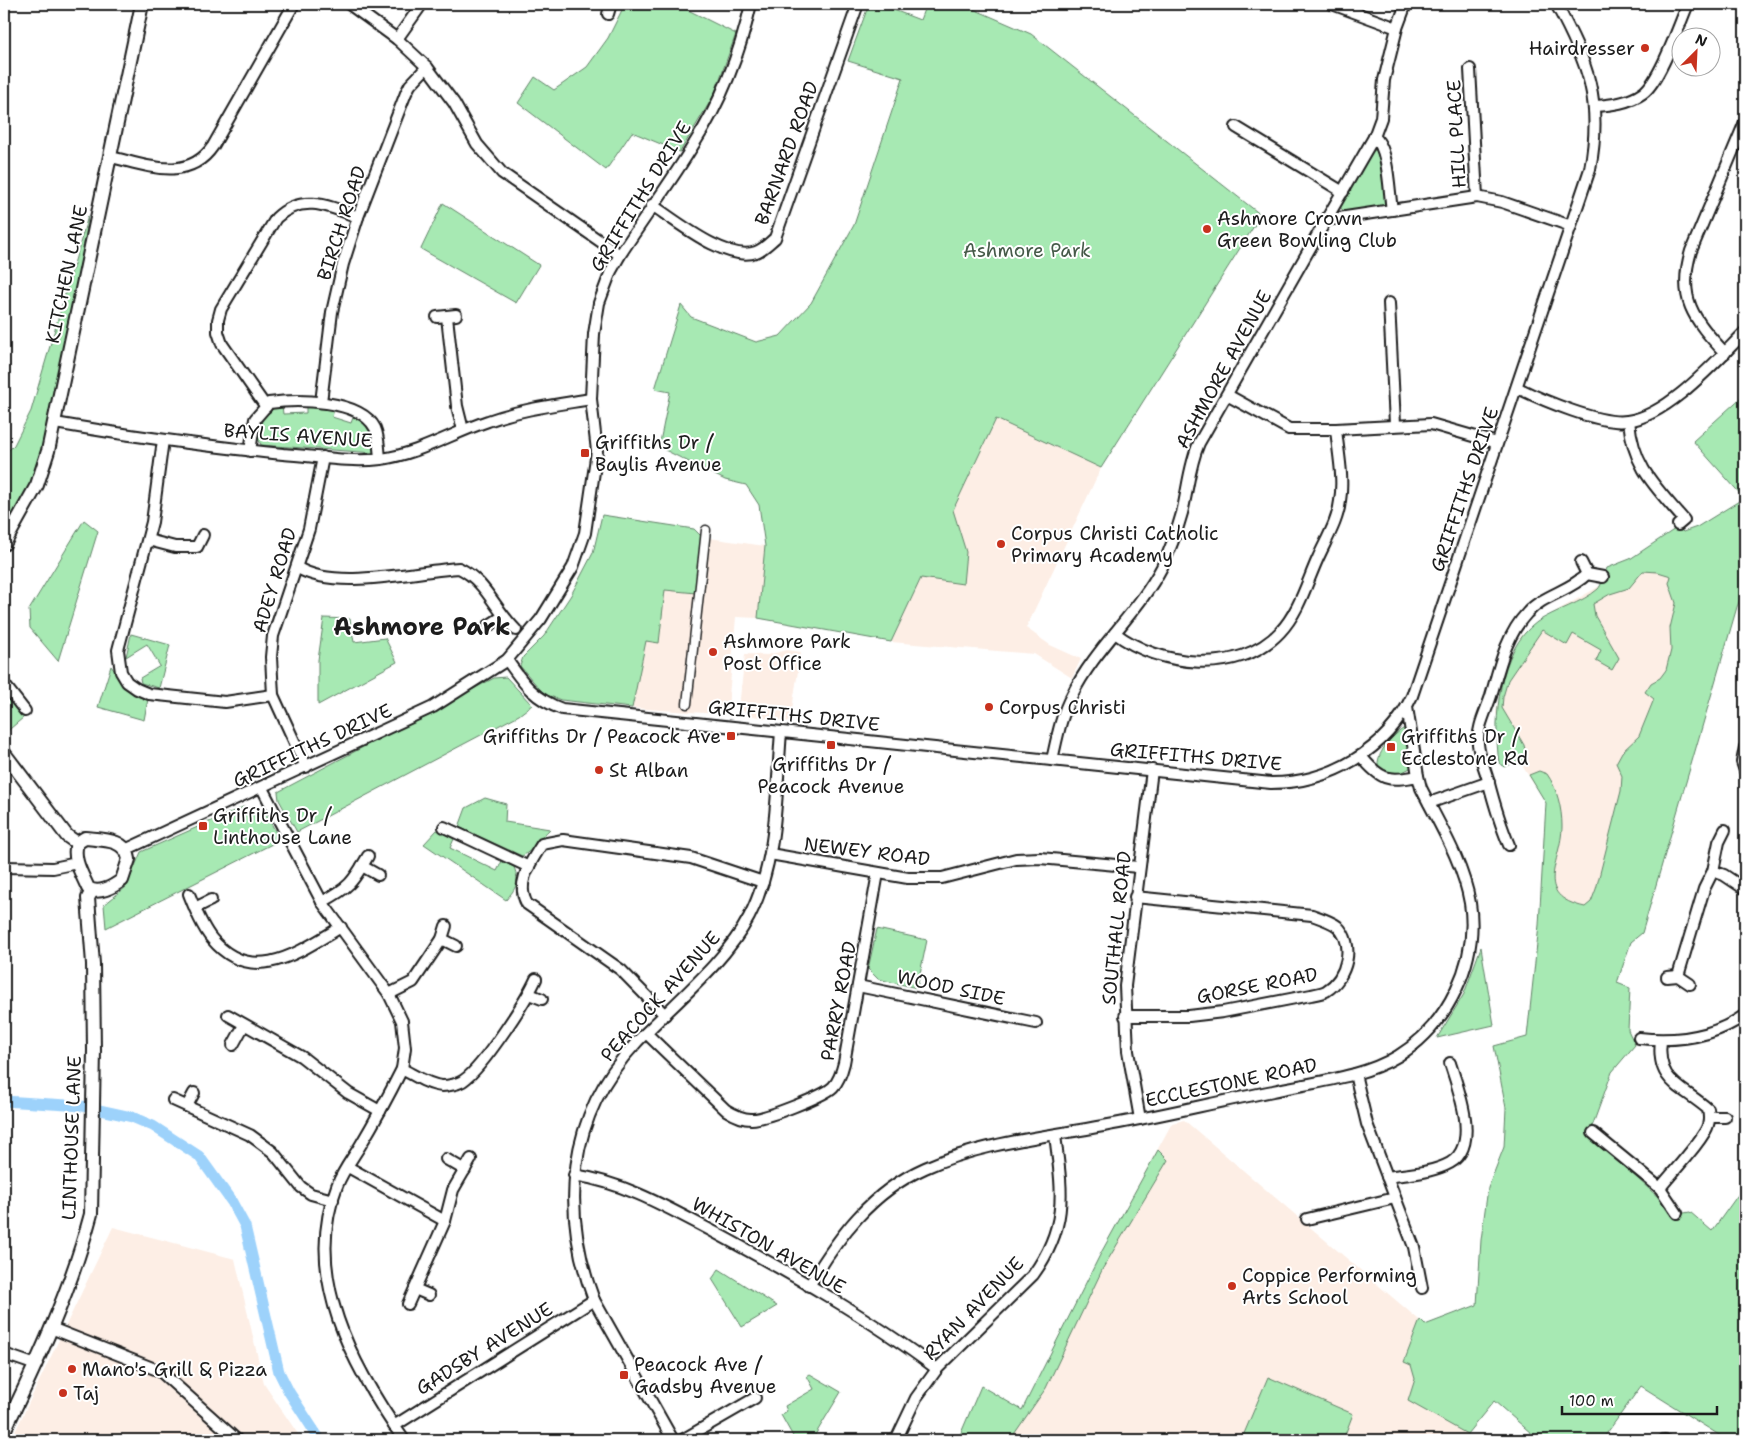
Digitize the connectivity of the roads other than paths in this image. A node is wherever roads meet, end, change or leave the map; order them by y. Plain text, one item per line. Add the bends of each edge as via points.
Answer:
1 (142, 4) edge
2 (294, 4) edge
3 (348, 4) edge
4 (422, 4) edge
5 (751, 4) edge
6 (858, 4) edge
7 (1332, 4) edge
8 (1406, 4) edge
9 (1556, 4) edge
10 (1688, 4) edge
11 (1397, 28) junction
12 (396, 39) junction
13 (427, 67) junction
14 (1470, 68) dead end
15 (1595, 106) junction
16 (1745, 122) edge
17 (1236, 127) dead end
18 (1374, 137) junction
19 (111, 157) junction
20 (1343, 192) junction
21 (1477, 197) junction
22 (652, 205) junction
23 (1392, 210) junction
24 (358, 217) junction
25 (1326, 220) junction
26 (1571, 226) junction
27 (620, 255) junction
28 (1389, 303) dead end
29 (447, 316) dead end
30 (1745, 332) edge
31 (1725, 353) junction
32 (1518, 388) junction
33 (1227, 395) junction
34 (591, 399) junction
35 (321, 402) junction
36 (266, 407) junction
37 (1629, 421) junction
38 (55, 422) junction
39 (1395, 424) junction
40 (1336, 429) junction
41 (463, 430) junction
42 (163, 440) junction
43 (1497, 443) junction
44 (250, 450) junction
45 (324, 457) junction
46 (380, 459) junction
47 (1678, 525) dead end
48 (706, 530) dead end
49 (203, 535) dead end
50 (148, 540) junction
51 (4, 544) edge
52 (1581, 562) dead end
53 (298, 568) junction
54 (1587, 574) junction
55 (1603, 577) dead end
56 (502, 617) junction
57 (488, 626) dead end
58 (516, 630) dead end
59 (1115, 633) junction
60 (507, 660) junction
61 (4, 684) edge
62 (273, 695) junction
63 (687, 704) dead end
64 (1407, 707) junction
65 (25, 712) dead end
66 (781, 732) junction
67 (1745, 747) edge
68 (4, 753) edge
69 (1362, 756) junction
70 (1052, 760) junction
71 (306, 766) junction
72 (1152, 770) junction
73 (1745, 771) edge
74 (1418, 776) junction
75 (1489, 782) junction
76 (262, 788) junction
77 (1429, 804) junction
78 (444, 826) dead end
79 (1725, 830) dead end
80 (77, 843) junction
81 (1510, 845) dead end
82 (126, 850) junction
83 (770, 854) junction
84 (368, 856) dead end
85 (77, 863) junction
86 (362, 866) junction
87 (1138, 866) junction
88 (4, 867) edge
89 (529, 867) junction
90 (1713, 871) junction
91 (878, 873) junction
92 (378, 875) dead end
93 (763, 882) junction
94 (1745, 889) edge
95 (92, 891) junction
96 (189, 894) dead end
97 (1135, 897) junction
98 (211, 900) dead end
99 (322, 902) junction
100 (195, 908) junction
101 (446, 926) dead end
102 (341, 927) junction
103 (442, 939) junction
104 (456, 946) dead end
105 (1678, 976) junction
106 (1666, 977) dead end
107 (536, 979) dead end
108 (1690, 984) dead end
109 (858, 986) junction
110 (389, 994) junction
111 (529, 994) junction
112 (542, 999) dead end
113 (228, 1015) dead end
114 (666, 1015) junction
115 (1745, 1015) edge
116 (1125, 1016) junction
117 (1036, 1023) dead end
118 (244, 1025) junction
119 (646, 1033) junction
120 (1639, 1038) dead end
121 (1661, 1040) junction
122 (233, 1045) dead end
123 (1450, 1063) dead end
124 (402, 1069) junction
125 (1354, 1074) junction
126 (194, 1093) dead end
127 (173, 1100) dead end
128 (187, 1106) junction
129 (380, 1110) junction
130 (1709, 1117) junction
131 (1725, 1117) dead end
132 (1140, 1119) junction
133 (1593, 1133) dead end
134 (1055, 1135) junction
135 (446, 1159) dead end
136 (471, 1159) dead end
137 (348, 1167) junction
138 (465, 1170) junction
139 (574, 1175) junction
140 (1387, 1177) junction
141 (1660, 1188) junction
142 (1395, 1198) junction
143 (333, 1200) junction
144 (1677, 1213) dead end
145 (1307, 1219) dead end
146 (446, 1221) junction
147 (809, 1286) junction
148 (1422, 1288) dead end
149 (415, 1289) junction
150 (429, 1295) dead end
151 (594, 1300) junction
152 (408, 1304) dead end
153 (51, 1328) junction
154 (4, 1354) edge
155 (36, 1365) junction
156 (937, 1369) junction
157 (755, 1398) dead end
158 (394, 1426) junction
159 (4, 1431) edge
160 (237, 1440) edge
161 (404, 1440) edge
162 (673, 1440) edge
163 (682, 1440) edge
164 (896, 1440) edge

1 - 19 street, KITCHEN LANE
2 - 19 street via 212,146 197,162 184,168 166,169
3 - 12 street
4 - 12 street
5 - 22 street, GRIFFITHS DRIVE via 740,45 720,97 695,144
6 - 22 street, BARNARD ROAD via 775,238 754,253 735,252 713,245
7 - 11 street
8 - 11 street, ASHMORE AVENUE
9 - 15 street, GRIFFITHS DRIVE via 1581,54
10 - 15 street via 1655,80 1643,93 1628,100
11 - 18 street, ASHMORE AVENUE via 1384,80 1381,118
12 - 13 street
13 - 24 street, BIRCH ROAD via 406,93
13 - 27 street via 454,103 477,144 502,173
14 - 21 street, HILL PLACE
15 - 26 street, GRIFFITHS DRIVE via 1591,160
16 - 31 street via 1691,251 1685,273 1686,294 1694,317
17 - 20 street
18 - 20 street, ASHMORE AVENUE
18 - 23 street via 1384,152
19 - 38 street, KITCHEN LANE
20 - 25 street, ASHMORE AVENUE
21 - 23 street
21 - 26 street via 1502,202
22 - 27 street, GRIFFITHS DRIVE
23 - 25 street
24 - 35 street, BIRCH ROAD via 332,312
24 - 36 street via 323,203 294,205 283,211 221,309 218,332 222,344
25 - 33 street, ASHMORE AVENUE
26 - 32 street, GRIFFITHS DRIVE via 1520,373
27 - 34 street, GRIFFITHS DRIVE via 599,303
28 - 39 street
29 - 41 street via 457,406
30 - 31 street
31 - 37 street via 1670,402 1651,414
32 - 37 street via 1578,412 1620,422
32 - 43 street, GRIFFITHS DRIVE
33 - 40 street via 1289,428
33 - 59 street, ASHMORE AVENUE via 1194,456 1182,513 1165,559 1149,588
34 - 41 street, BAYLIS AVENUE via 513,412
34 - 60 street, GRIFFITHS DRIVE via 597,451 585,534 573,567 555,599
35 - 36 street via 281,401 269,403
35 - 46 street via 368,419 377,434
36 - 44 street via 255,419
37 - 47 street via 1636,458 1684,520
38 - 42 street, BAYLIS AVENUE
38 - 51 street, KITCHEN LANE via 37,485
39 - 40 street
39 - 43 street via 1437,425
40 - 59 street via 1341,487 1338,512 1294,612 1273,639 1237,658 1211,662 1175,658 1141,649
41 - 46 street, BAYLIS AVENUE via 418,450
42 - 44 street, BAYLIS AVENUE
42 - 50 street
43 - 64 street, GRIFFITHS DRIVE
44 - 45 street, BAYLIS AVENUE
45 - 46 street, BAYLIS AVENUE
45 - 53 street, ADEY ROAD
48 - 63 street
49 - 50 street via 197,547 175,547
50 - 62 street via 118,650 118,661 127,682 149,694 208,701 240,702
52 - 54 street
53 - 56 street via 325,578 459,568 482,584
53 - 62 street, ADEY ROAD via 273,636
54 - 55 street
54 - 75 street via 1528,611 1514,630 1478,737
56 - 57 street
56 - 58 street
59 - 70 street, ASHMORE AVENUE via 1072,694 1059,727
60 - 66 street, GRIFFITHS DRIVE via 540,700 562,709
60 - 71 street, GRIFFITHS DRIVE via 433,707
61 - 65 street
62 - 71 street, ADEY ROAD
64 - 69 street, GRIFFITHS DRIVE via 1382,738
64 - 74 street, ECCLESTONE ROAD
66 - 70 street, GRIFFITHS DRIVE
66 - 83 street, PEACOCK AVENUE
67 - 73 street via 1742,762
68 - 80 street via 67,836
69 - 72 street, GRIFFITHS DRIVE via 1322,775 1282,783
69 - 74 street via 1384,778 1399,780
70 - 72 street, GRIFFITHS DRIVE
71 - 76 street, GRIFFITHS DRIVE
72 - 87 street, SOUTHALL ROAD
74 - 77 street, ECCLESTONE ROAD
75 - 77 street
75 - 81 street via 1495,809
76 - 82 street, GRIFFITHS DRIVE
76 - 99 street
77 - 125 street, ECCLESTONE ROAD via 1455,857 1469,900 1470,938 1462,977 1443,1014 1423,1037 1397,1056
78 - 89 street
79 - 90 street via 1718,842
80 - 82 street via 85,838 112,841
80 - 85 street
82 - 95 street via 129,859 122,880 104,890
83 - 91 street, NEWEY ROAD
83 - 93 street, PEACOCK AVENUE
84 - 86 street
85 - 88 street via 53,868
85 - 95 street
86 - 92 street
86 - 99 street via 354,881 342,892
87 - 91 street, NEWEY ROAD via 1040,858 1016,859 942,878 908,878
87 - 97 street, SOUTHALL ROAD
89 - 93 street via 542,844 563,840 691,858
89 - 114 street via 522,889 527,904 621,970
90 - 94 street
90 - 105 street via 1704,889
91 - 109 street, PARRY ROAD
93 - 114 street, PEACOCK AVENUE via 750,916 739,933
95 - 153 street, LINTHOUSE LANE via 88,898 93,964 90,1214
96 - 100 street
97 - 116 street, SOUTHALL ROAD via 1125,986
97 - 116 street, GORSE ROAD via 1312,915 1337,926 1345,938 1347,964 1334,984 1312,996 1189,1016
98 - 100 street
99 - 102 street
100 - 102 street via 211,938 234,958 250,962 277,961
101 - 103 street
102 - 110 street
103 - 104 street
103 - 110 street via 413,982
105 - 106 street
105 - 108 street
107 - 111 street
109 - 117 street, WOOD SIDE
109 - 119 street, PARRY ROAD via 842,1074 833,1087 815,1098 753,1120 726,1110
110 - 124 street via 402,1021 405,1048
111 - 112 street
111 - 124 street via 465,1080 442,1086
113 - 118 street
114 - 119 street, PEACOCK AVENUE
115 - 121 street via 1719,1030 1682,1039
116 - 132 street, SOUTHALL ROAD
118 - 122 street
118 - 129 street via 302,1057 348,1093
119 - 139 street, PEACOCK AVENUE via 618,1065 598,1098 584,1131
120 - 121 street
121 - 130 street via 1660,1054 1666,1076 1708,1109
123 - 140 street via 1467,1130 1458,1158 1425,1171
124 - 129 street
125 - 132 street, ECCLESTONE ROAD
125 - 140 street via 1367,1124
126 - 128 street
127 - 128 street
128 - 143 street via 266,1144 301,1187 311,1194
129 - 137 street
130 - 131 street
130 - 141 street via 1703,1136
132 - 134 street, ECCLESTONE ROAD
133 - 141 street
134 - 147 street, ECCLESTONE ROAD via 954,1156 900,1181 881,1194 845,1230
134 - 156 street, RYAN AVENUE via 1061,1213 1041,1263 1033,1275
135 - 138 street
136 - 138 street
137 - 143 street via 337,1184
137 - 146 street
138 - 146 street via 453,1190
139 - 147 street, WHISTON AVENUE via 634,1190
139 - 151 street, PEACOCK AVENUE via 575,1236
140 - 142 street
141 - 144 street
142 - 145 street
142 - 148 street via 1414,1247
143 - 158 street via 326,1236 328,1284 345,1337
146 - 149 street
147 - 156 street, WHISTON AVENUE
149 - 150 street
149 - 152 street
151 - 158 street, GADSBY AVENUE
151 - 162 street, PEACOCK AVENUE
153 - 155 street, LINTHOUSE LANE
153 - 160 street via 160,1371
154 - 155 street
155 - 159 street, LINTHOUSE LANE
156 - 164 street, RYAN AVENUE via 916,1398
157 - 163 street
158 - 161 street

